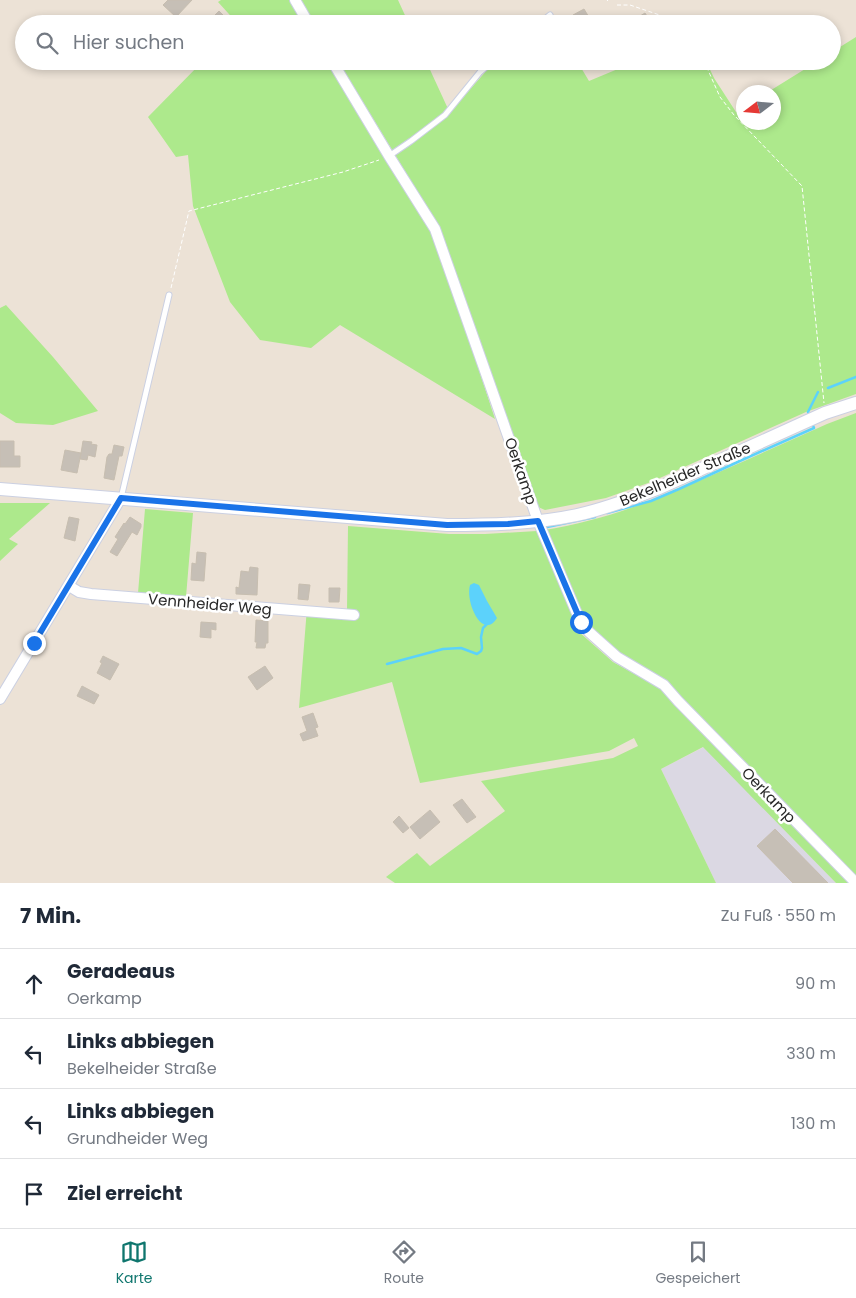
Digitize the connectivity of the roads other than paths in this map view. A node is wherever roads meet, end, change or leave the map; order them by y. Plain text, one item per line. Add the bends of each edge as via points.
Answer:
1 (295, 0) edge
2 (304, 15) edge
3 (337, 70) edge
4 (482, 70) edge
5 (389, 156) junction
6 (169, 295) road end
7 (856, 403) edge
8 (0, 490) edge
9 (121, 498) junction
10 (538, 521) junction
11 (69, 586) junction
12 (354, 615) dead end
13 (0, 699) edge
14 (856, 883) edge

1 - 2 street
3 - 5 street, Oerkamp
4 - 5 lane via 445,115
5 - 10 street, Oerkamp via 435,229
6 - 9 lane
7 - 10 street, Bekelheider Straße via 820,415 641,495 600,509
8 - 9 street, Bekelheider Straße
9 - 10 street, Bekelheider Straße via 447,525
9 - 11 street
10 - 14 street, Oerkamp via 581,622 589,632 617,657 664,685
11 - 12 street, Vennheider Weg via 91,594
11 - 13 street

